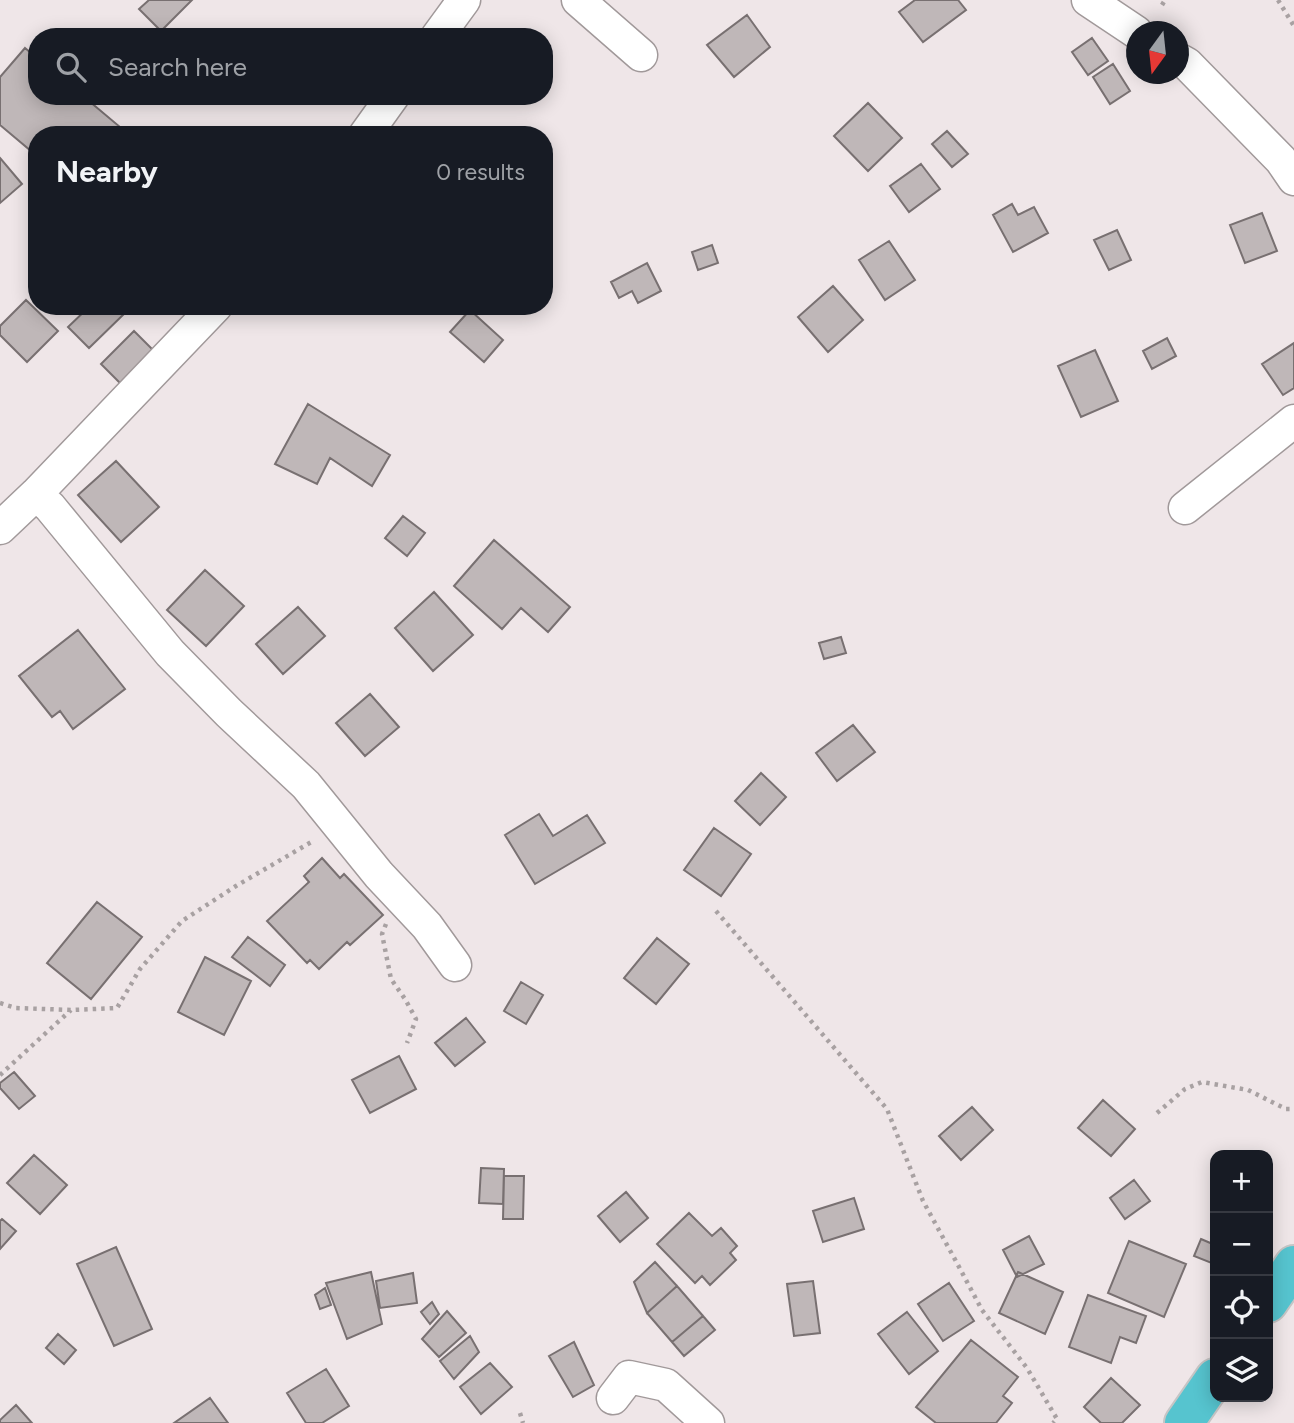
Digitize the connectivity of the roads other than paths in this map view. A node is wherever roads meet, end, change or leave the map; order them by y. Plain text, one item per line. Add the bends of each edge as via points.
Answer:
1 (464, 0) edge
2 (578, 0) edge
3 (1088, 0) edge
4 (1126, 25) edge
5 (444, 28) edge
6 (641, 55) dead end
7 (1189, 66) edge
8 (387, 105) edge
9 (371, 126) edge
10 (1294, 179) edge
11 (207, 315) edge
12 (1294, 421) edge
13 (36, 494) junction
14 (1185, 508) dead end
15 (0, 528) edge
16 (455, 965) dead end
17 (1294, 1265) edge
18 (1273, 1296) edge
19 (1210, 1385) edge
20 (613, 1398) dead end
21 (708, 1423) edge
22 (1184, 1423) edge

1 - 5 street
2 - 6 street
3 - 4 street
7 - 10 street
8 - 9 street
11 - 13 street
12 - 14 street
13 - 15 street
13 - 16 street via 170,653 306,785
17 - 18 highway
19 - 22 highway
20 - 21 street via 629,1377 666,1385

